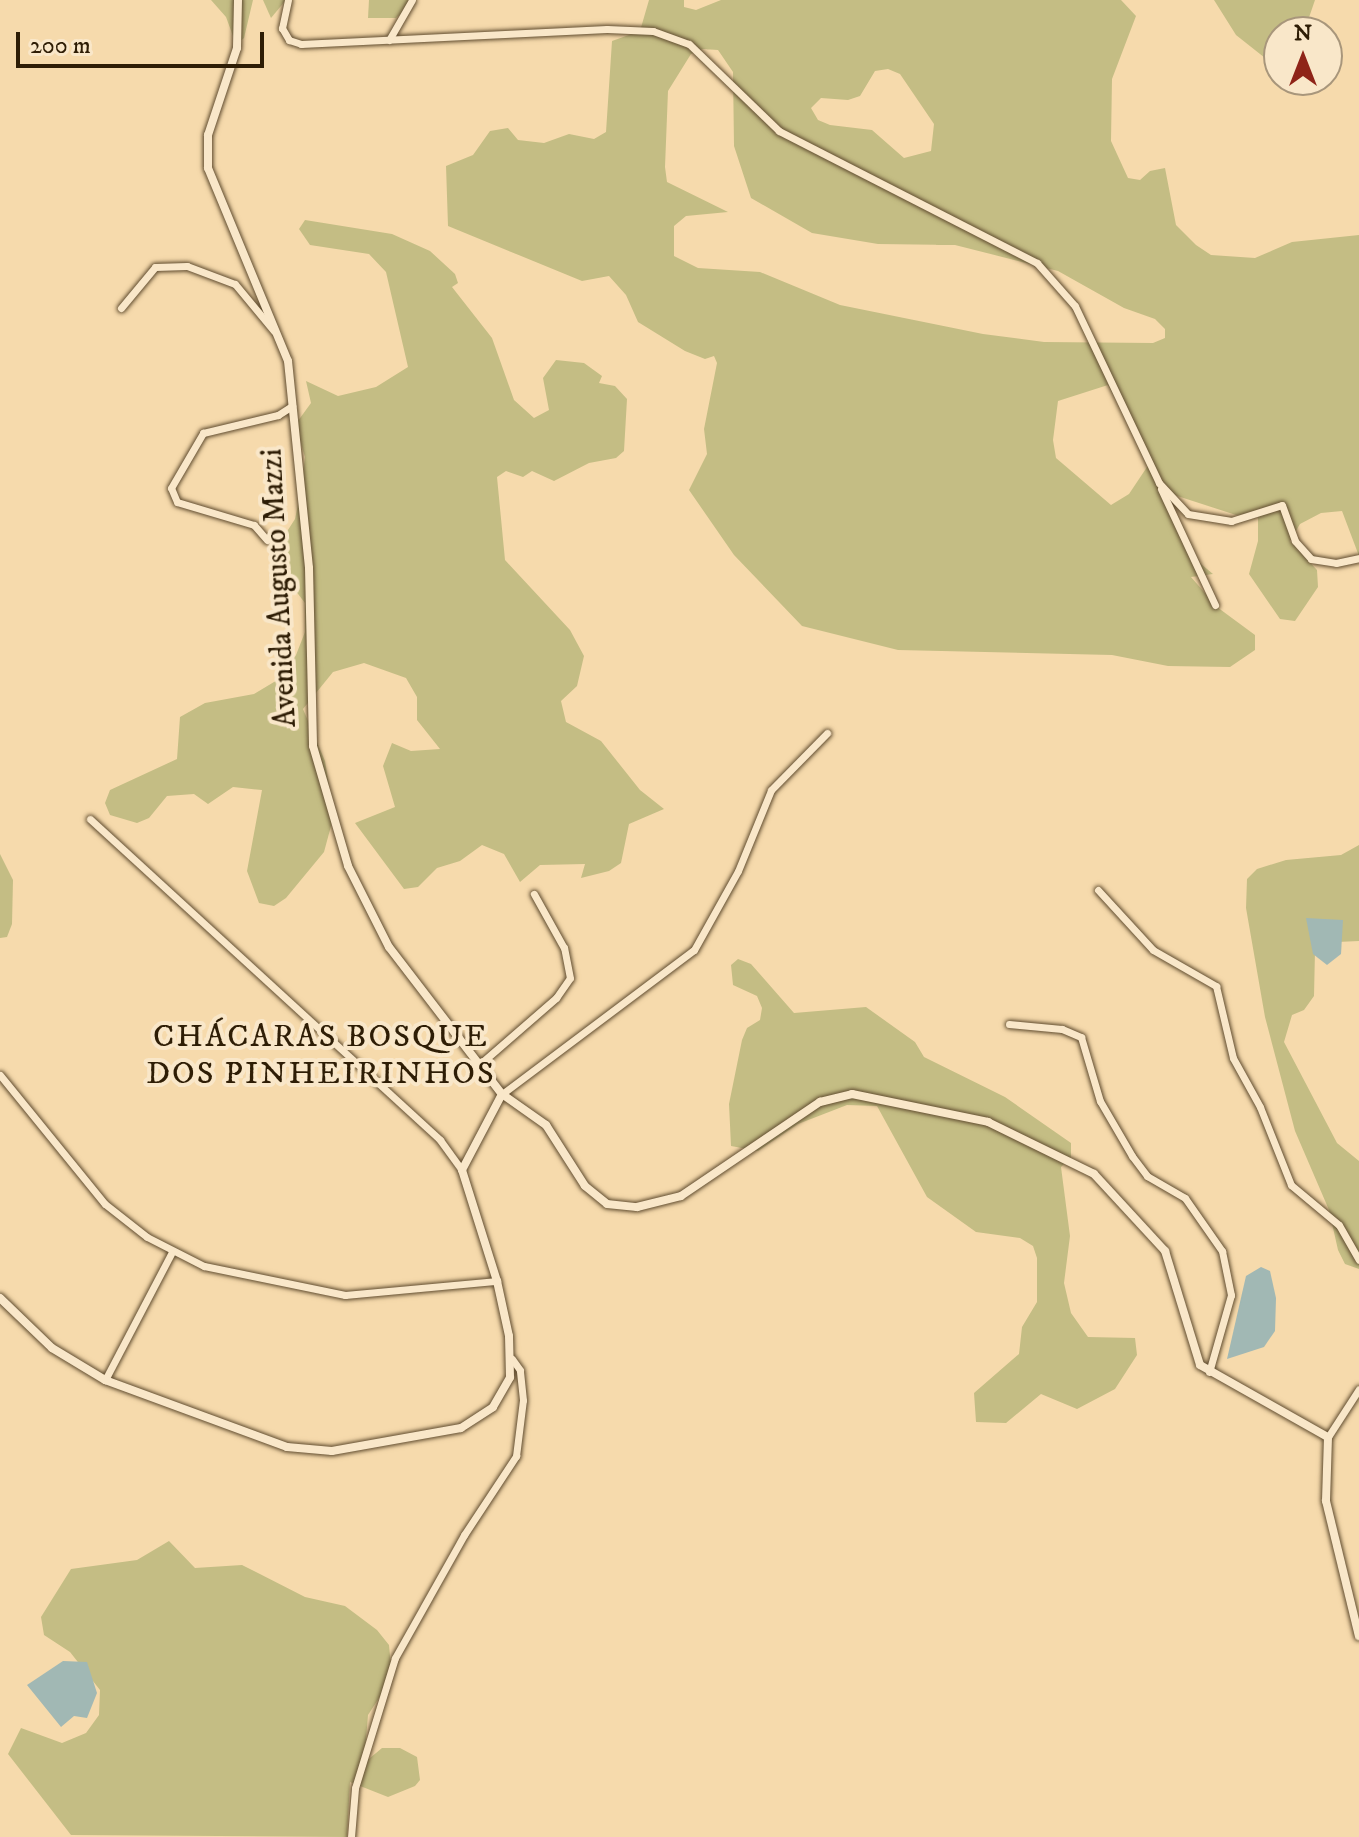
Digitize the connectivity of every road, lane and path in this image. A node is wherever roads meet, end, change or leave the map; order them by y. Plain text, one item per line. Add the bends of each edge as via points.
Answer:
1 (238, 0) edge
2 (288, 0) edge
3 (412, 0) edge
4 (389, 40) junction
5 (121, 308) dead end
6 (283, 342) junction
7 (292, 406) junction
8 (1159, 483) junction
9 (267, 540) dead end
10 (1359, 558) edge
11 (1215, 605) dead end
12 (827, 733) dead end
13 (90, 819) dead end
14 (1098, 890) dead end
15 (534, 894) dead end
16 (1009, 1024) dead end
17 (480, 1064) junction
18 (0, 1075) edge
19 (502, 1094) junction
20 (462, 1170) junction
21 (172, 1252) junction
22 (1359, 1260) edge
23 (497, 1281) junction
24 (0, 1298) edge
25 (512, 1359) junction
26 (1209, 1374) junction
27 (105, 1380) junction
28 (1359, 1389) edge
29 (1328, 1437) junction
30 (1359, 1636) edge
31 (351, 1837) edge

1 - 6 street, Avenida Augusto Mazzi via 237,48 208,135 208,168 218,204
2 - 4 street via 282,28 294,43
3 - 4 street
4 - 8 street via 607,29 653,31 689,44 779,131 1037,263 1075,306
5 - 6 street via 155,267 187,266 242,289
6 - 7 street, Avenida Augusto Mazzi
7 - 9 street via 278,415 203,433 171,488 177,502 254,525
7 - 17 street, Avenida Augusto Mazzi via 309,568 310,725 337,835 368,915
8 - 10 street via 1176,504 1202,519 1244,519 1282,505 1295,541 1311,559 1336,563
8 - 11 street
12 - 19 street via 797,757 771,790 719,911 694,950
13 - 20 street via 440,1140
14 - 22 street via 1153,950 1216,986 1233,1058 1260,1107 1291,1185 1339,1225
15 - 17 street via 569,959 570,978 556,998
16 - 26 street via 1062,1029 1081,1037 1100,1101 1132,1156 1147,1176 1185,1198 1222,1251 1231,1295
17 - 19 street, Avenida Augusto Mazzi
18 - 21 street via 105,1204
19 - 20 street
19 - 26 street, Avenida Augusto Mazzi via 546,1125 597,1198 622,1207 652,1206 681,1196 835,1096 898,1102 1012,1130 1094,1174 1160,1245 1174,1268 1191,1343
20 - 23 street
21 - 23 street via 238,1276 345,1295
21 - 27 street
23 - 25 street
24 - 27 street via 52,1348
25 - 27 street via 503,1393 478,1420 439,1433 332,1451 287,1447
25 - 31 street via 520,1370 523,1400 516,1456 464,1535 395,1658 355,1788
26 - 29 street
28 - 29 street
29 - 30 street via 1326,1501

